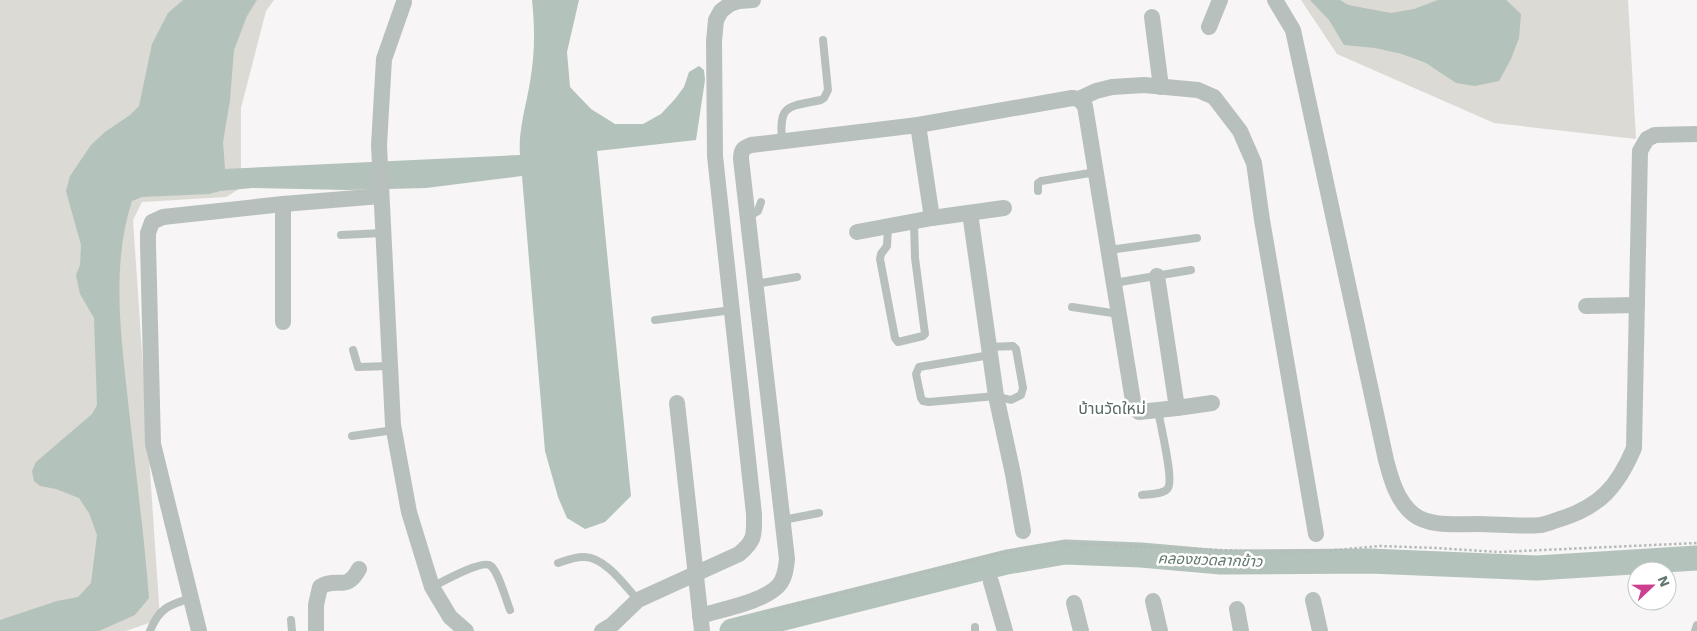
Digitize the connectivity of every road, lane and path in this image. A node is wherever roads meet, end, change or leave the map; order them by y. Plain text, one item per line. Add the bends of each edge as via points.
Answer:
1 (753, 0) edge
2 (1220, 0) edge
3 (1275, 0) edge
4 (404, 2) dead end
5 (1152, 17) dead end
6 (1209, 27) dead end
7 (823, 40) dead end
8 (1161, 87) junction
9 (1079, 99) junction
10 (918, 125) junction
11 (1697, 134) edge
12 (782, 141) junction
13 (1096, 172) junction
14 (1038, 191) dead end
15 (381, 194) junction
16 (761, 202) dead end
17 (283, 204) junction
18 (1004, 208) dead end
19 (970, 213) junction
20 (747, 218) junction
21 (932, 218) junction
22 (914, 222) junction
23 (888, 226) junction
24 (857, 232) dead end
25 (383, 233) junction
26 (341, 235) dead end
27 (1197, 238) dead end
28 (1109, 250) junction
29 (1192, 270) dead end
30 (1157, 276) junction
31 (797, 277) dead end
32 (1114, 283) junction
33 (755, 284) junction
34 (1637, 305) junction
35 (1072, 306) dead end
36 (1586, 306) dead end
37 (732, 310) junction
38 (1120, 314) junction
39 (654, 320) dead end
40 (283, 322) dead end
41 (353, 350) dead end
42 (990, 351) junction
43 (390, 366) junction
44 (996, 396) junction
45 (677, 403) dead end
46 (1212, 403) dead end
47 (1176, 408) junction
48 (1158, 410) junction
49 (394, 430) junction
50 (352, 436) dead end
51 (1142, 495) dead end
52 (819, 513) dead end
53 (782, 520) junction
54 (1023, 531) dead end
55 (1316, 534) dead end
56 (1697, 543) edge
57 (558, 563) dead end
58 (359, 569) dead end
59 (694, 574) junction
60 (991, 582) dead end
61 (432, 587) junction
62 (191, 598) junction
63 (638, 600) junction
64 (1313, 600) dead end
65 (1153, 601) dead end
66 (1074, 603) dead end
67 (1236, 609) dead end
68 (510, 610) dead end
69 (760, 614) dead end
70 (291, 620) dead end
71 (1697, 625) edge
72 (701, 626) edge
73 (150, 631) edge
74 (199, 631) edge
75 (292, 631) edge
76 (316, 631) edge
77 (466, 631) edge
78 (602, 631) edge
79 (1005, 631) edge
80 (1081, 631) edge
81 (1160, 631) edge
82 (1241, 631) edge
83 (1320, 631) edge
84 (1694, 631) edge

1 - 37 street via 730,4 721,11 716,20 714,41 715,156
2 - 6 street
3 - 34 street via 1292,30 1386,460 1394,488 1412,514 1422,520 1442,523 1542,525 1572,516 1600,500 1613,487 1634,448
4 - 15 street via 384,59 379,145
5 - 8 street
7 - 12 lane via 828,90 821,100 783,112 780,122
8 - 9 street via 1112,87
8 - 55 street via 1198,90 1214,97 1240,131 1254,163
9 - 10 street
9 - 13 street via 1086,106
10 - 12 street
10 - 21 street
11 - 34 street via 1655,135 1647,139 1640,152
12 - 20 street via 751,145 741,151
13 - 14 lane via 1041,181
13 - 28 street
15 - 17 street
15 - 25 street
16 - 20 lane via 758,211
17 - 40 street
17 - 62 street via 163,216 152,222 148,233 153,444
18 - 19 street
19 - 21 street
19 - 42 street
20 - 33 street
21 - 22 street
22 - 23 street
22 - 23 lane via 915,258 925,334 903,342 895,338 880,259 887,246
23 - 24 street
25 - 26 lane
25 - 43 street
27 - 28 lane
28 - 32 street
29 - 30 lane
30 - 32 lane
30 - 47 street
31 - 33 lane
32 - 38 street
33 - 53 street
34 - 36 street
35 - 38 lane
37 - 39 lane
37 - 59 street via 754,535 739,554
38 - 48 street via 1134,407 1139,412
41 - 43 lane via 358,366
42 - 44 street
42 - 44 lane via 1012,346 1016,349 1023,388 1022,394 1011,400
42 - 44 lane via 918,367 916,374 923,401
43 - 49 street
44 - 54 street
45 - 59 street
46 - 47 street
47 - 48 street
48 - 51 lane via 1170,487
49 - 50 lane
49 - 61 street via 409,512
52 - 53 lane
53 - 72 street via 787,559 780,584 766,596
56 - 69 path via 1499,552 1380,546 1313,552 1245,552 1058,543 996,554
57 - 63 lane via 576,557 593,558 603,563
58 - 76 street via 354,579 347,583 320,587
59 - 63 street
59 - 72 street
60 - 79 street
61 - 68 lane via 487,564 497,575
61 - 77 street via 450,616
62 - 73 lane via 170,605 157,616
62 - 74 street
63 - 78 street
64 - 83 street
65 - 81 street
66 - 80 street
67 - 82 street
70 - 75 lane
71 - 84 lane

